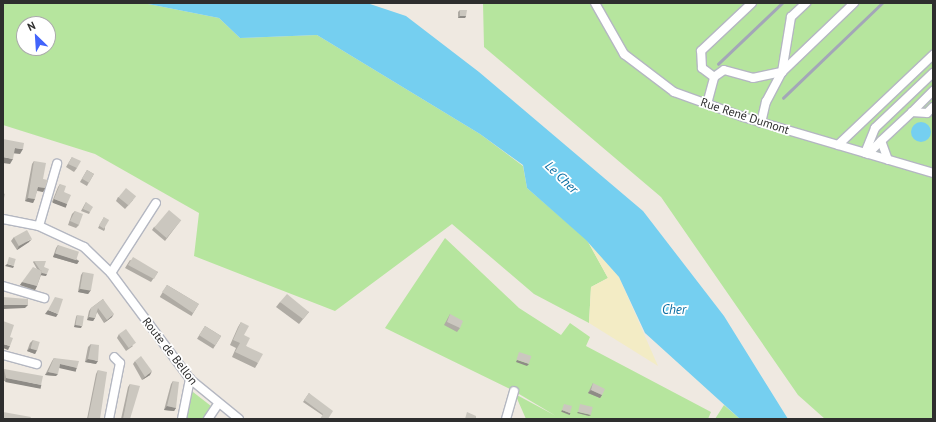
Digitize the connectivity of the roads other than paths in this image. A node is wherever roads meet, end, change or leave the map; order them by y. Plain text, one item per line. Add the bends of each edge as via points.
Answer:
1 (595, 3) edge
2 (752, 3) edge
3 (806, 3) edge
4 (854, 3) edge
5 (933, 55) edge
6 (782, 72) junction
7 (933, 73) edge
8 (714, 78) junction
9 (933, 91) edge
10 (707, 104) junction
11 (933, 107) edge
12 (912, 112) junction
13 (761, 123) junction
14 (881, 141) junction
15 (838, 145) junction
16 (866, 154) junction
17 (888, 160) junction
18 (57, 164) dead end
19 (933, 173) edge
20 (156, 203) dead end
21 (3, 219) edge
22 (39, 226) junction
23 (111, 273) junction
24 (3, 286) edge
25 (44, 298) dead end
26 (3, 355) edge
27 (114, 357) dead end
28 (37, 364) dead end
29 (190, 379) junction
30 (514, 391) dead end
31 (218, 404) junction
32 (109, 419) edge
33 (182, 419) edge
34 (208, 419) edge
35 (239, 419) edge
36 (506, 419) edge

1 - 10 street, Rue René Dumont via 624,54 674,92
2 - 8 street via 701,51 702,68
3 - 6 street via 791,17
4 - 6 street
5 - 15 street
6 - 8 street via 754,78 724,70
6 - 13 street via 766,102
7 - 16 street via 875,128
8 - 10 street
9 - 12 street
10 - 13 street, Rue René Dumont
11 - 12 street via 927,113
12 - 14 street
13 - 15 street, Rue René Dumont
14 - 16 street
14 - 17 street
15 - 16 street, Rue René Dumont
16 - 17 street, Rue René Dumont
17 - 19 street, Rue René Dumont
18 - 22 street
20 - 23 street
21 - 22 street, Route de Bellon
22 - 23 street, Route de Bellon via 84,247
23 - 29 street, Route de Bellon
24 - 25 street
26 - 28 street
27 - 32 street via 120,363
29 - 31 street, Route de Bellon
29 - 33 street
30 - 36 street
31 - 34 street
31 - 35 street, Route de Bellon

